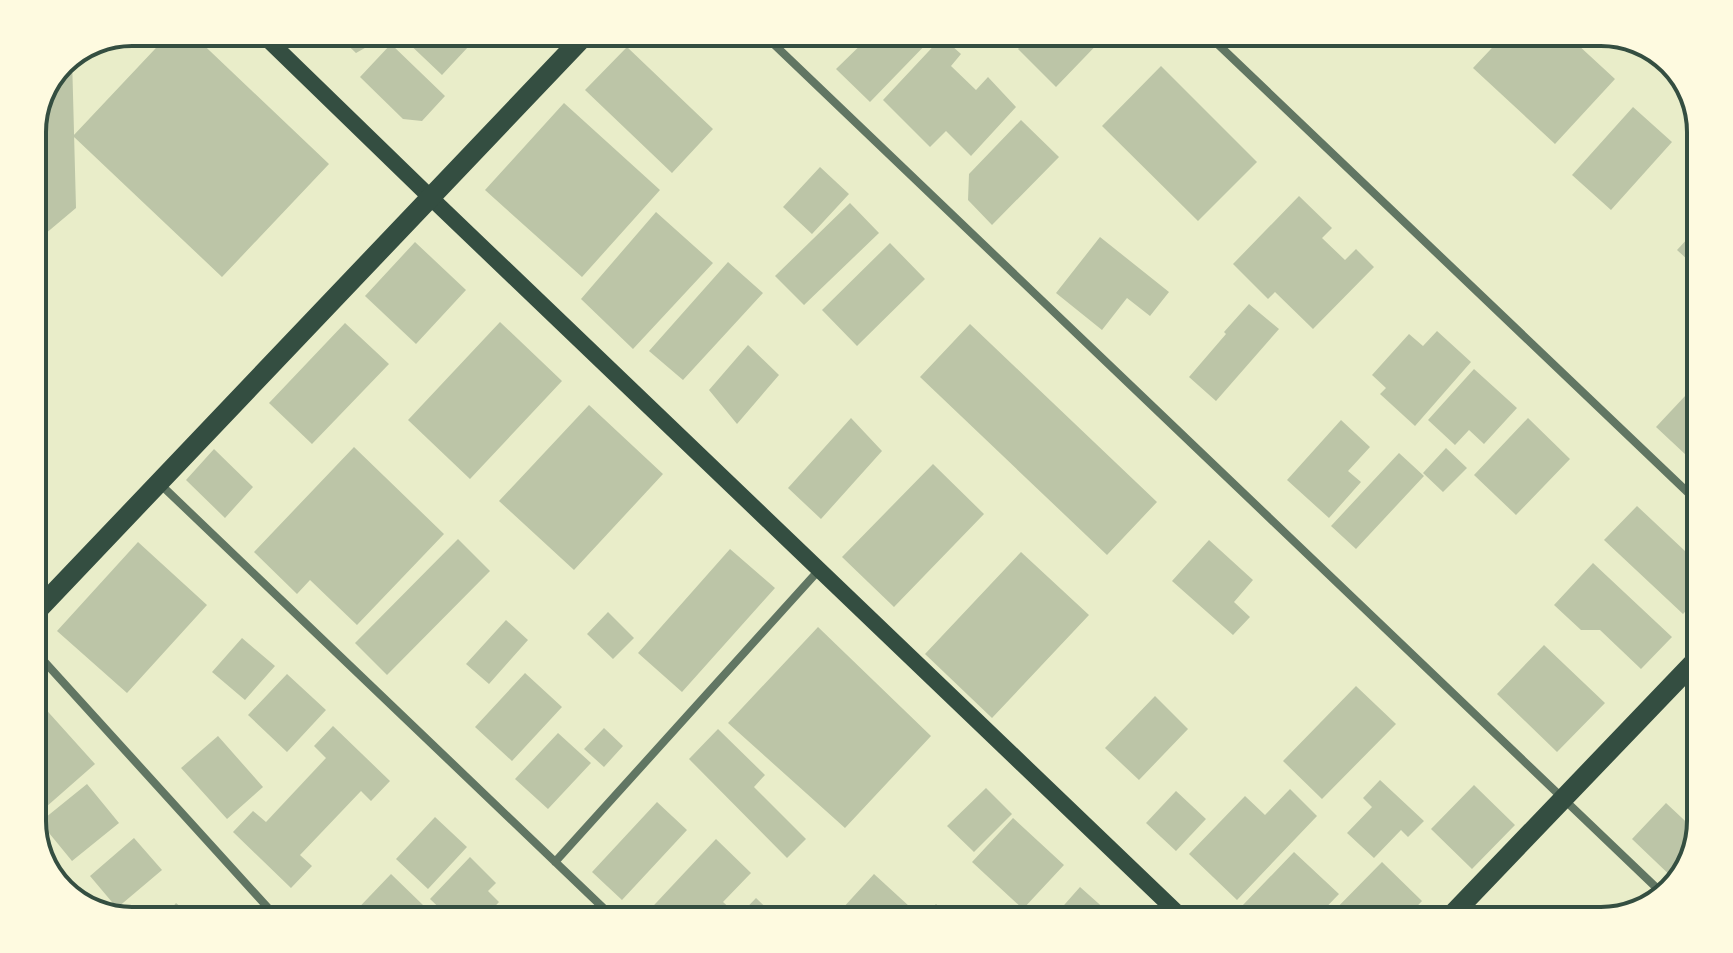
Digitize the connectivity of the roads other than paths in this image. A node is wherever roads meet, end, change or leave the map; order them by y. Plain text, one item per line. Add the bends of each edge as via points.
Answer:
1 (274, 46) edge
2 (575, 46) edge
3 (776, 46) edge
4 (1220, 46) edge
5 (430, 197) junction
6 (159, 483) junction
7 (1687, 492) edge
8 (819, 570) junction
9 (46, 601) edge
10 (46, 663) edge
11 (1687, 670) edge
12 (1563, 798) junction
13 (555, 862) junction
14 (1656, 887) edge
15 (267, 907) edge
16 (602, 907) edge
17 (1171, 907) edge
18 (1459, 907) edge

1 - 5 main road
2 - 5 main road
3 - 12 street
4 - 7 street
5 - 6 main road
5 - 8 main road
6 - 9 main road
6 - 13 street
8 - 13 street
8 - 17 main road
10 - 15 street
11 - 12 main road
12 - 14 street
12 - 18 main road
13 - 16 street

